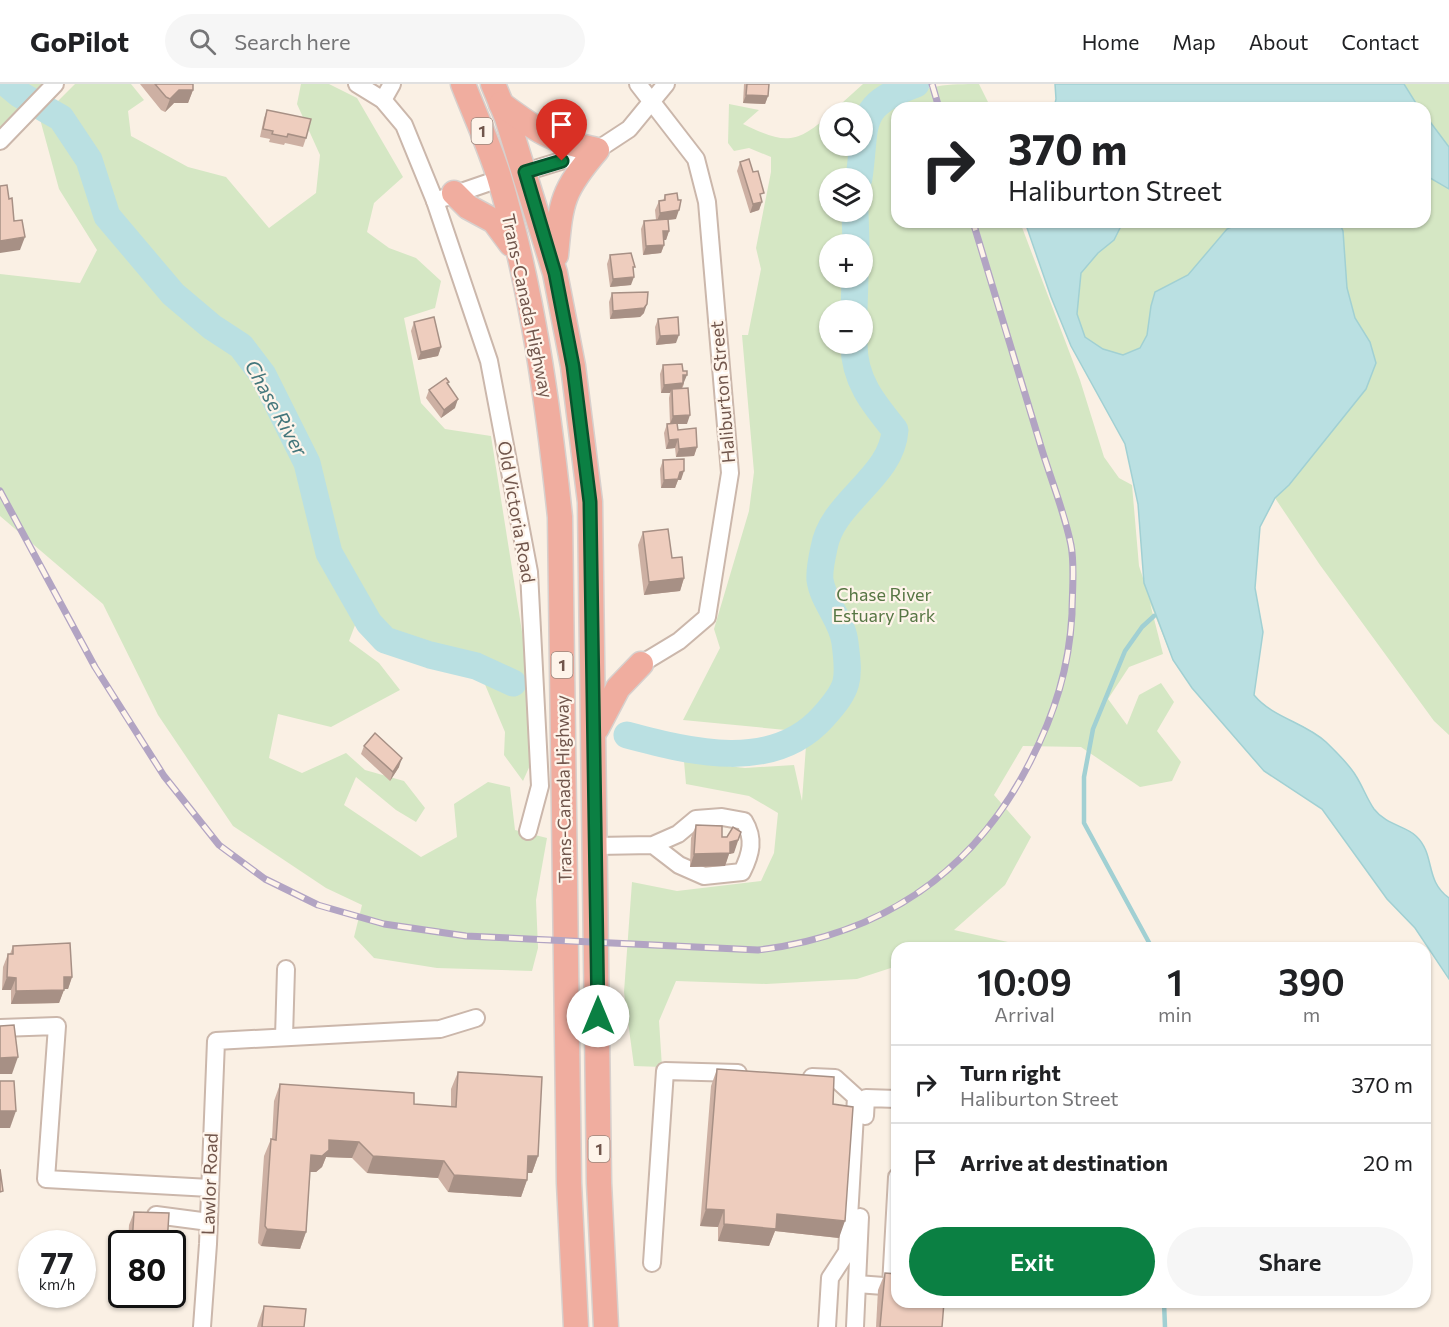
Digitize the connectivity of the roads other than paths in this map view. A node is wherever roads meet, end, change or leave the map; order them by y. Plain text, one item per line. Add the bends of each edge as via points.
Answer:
1 (55, 84) edge
2 (357, 84) edge
3 (392, 84) edge
4 (463, 84) edge
5 (638, 84) edge
6 (666, 84) edge
7 (497, 94) edge
8 (651, 99) junction
9 (383, 100) junction
10 (0, 141) edge
11 (597, 150) junction
12 (525, 172) junction
13 (499, 179) junction
14 (444, 197) junction
15 (517, 252) junction
16 (555, 273) junction
17 (641, 664) joint
18 (595, 732) junction
19 (528, 831) dead end
20 (653, 845) junction
21 (597, 846) junction
22 (286, 969) dead end
23 (476, 1018) dead end
24 (0, 1028) edge
25 (284, 1037) junction
26 (754, 1074) edge
27 (800, 1076) edge
28 (891, 1099) edge
29 (210, 1188) junction
30 (156, 1215) edge
31 (209, 1222) junction
32 (652, 1263) dead end
33 (857, 1284) junction
34 (891, 1287) edge
35 (202, 1327) edge
36 (576, 1327) edge
37 (606, 1327) edge
38 (826, 1327) edge
39 (855, 1327) edge

1 - 10 street
2 - 9 street, Old Victoria Road
3 - 9 street
4 - 13 highway, Trans-Canada Highway / 1
5 - 8 street, Haliburton Street
6 - 8 street
7 - 11 highway via 539,132 560,142
7 - 12 highway, Trans-Canada Highway / 1
8 - 11 street via 629,129
8 - 17 street, Haliburton Street via 696,159 707,202 730,474 707,617
9 - 14 street, Old Victoria Road via 404,125
11 - 12 street
11 - 16 highway via 564,196 558,218
12 - 13 highway
12 - 16 highway, Trans-Canada Highway / 1
13 - 14 street
13 - 15 highway, Trans-Canada Highway / 1
14 - 15 highway via 494,221
14 - 19 street, Old Victoria Road via 489,362 529,572 540,786
15 - 36 highway, Trans-Canada Highway / 1 via 549,414 560,517 569,1183
16 - 18 highway, Trans-Canada Highway / 1 via 573,366 590,502
17 - 18 highway via 618,688
18 - 21 highway, Trans-Canada Highway / 1
20 - 20 street via 679,865 704,876 742,872 750,855 751,833 744,821 722,817 696,819 678,834
20 - 21 street
21 - 37 highway, Trans-Canada Highway / 1 via 599,1183
22 - 25 street
23 - 25 street via 440,1029
24 - 29 street via 57,1026 46,1179
25 - 29 street, Lawlor Road via 216,1041
26 - 32 street via 665,1071
27 - 38 street via 835,1078 856,1097 847,1252 830,1278
28 - 33 street via 866,1098
29 - 31 street, Lawlor Road
30 - 31 street
31 - 35 street, Lawlor Road
33 - 34 street
33 - 39 street

